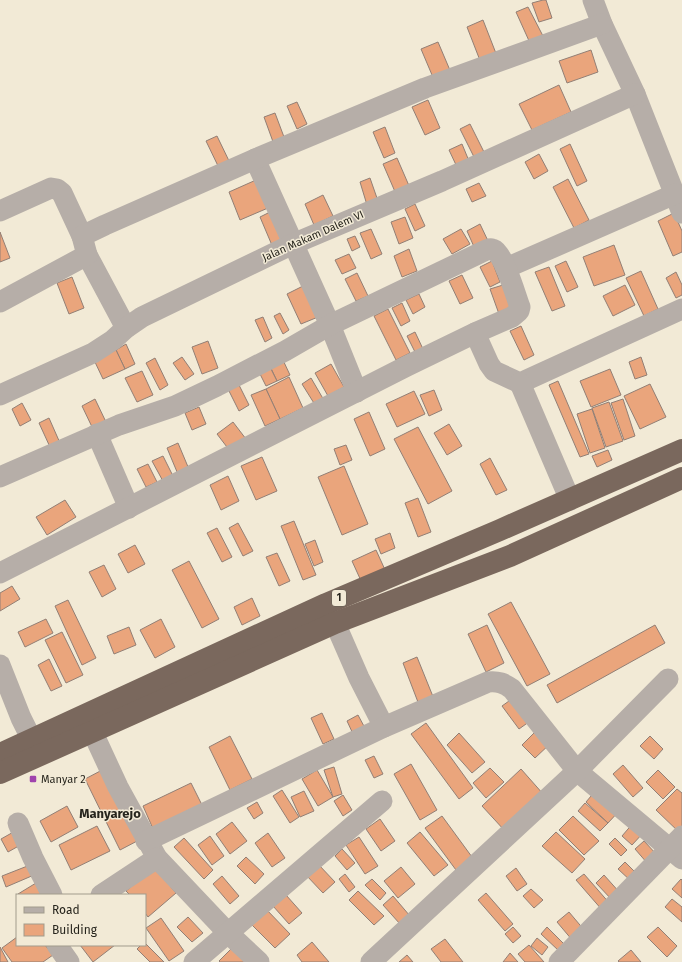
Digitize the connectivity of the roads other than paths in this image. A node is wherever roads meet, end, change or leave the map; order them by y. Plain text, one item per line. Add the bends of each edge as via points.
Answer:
1 (593, 0) edge
2 (602, 24) junction
3 (636, 94) junction
4 (255, 159) junction
5 (678, 204) edge
6 (0, 211) edge
7 (293, 244) junction
8 (84, 246) junction
9 (506, 268) junction
10 (0, 302) edge
11 (682, 309) edge
12 (330, 325) junction
13 (126, 328) junction
14 (475, 333) junction
15 (520, 383) junction
16 (357, 392) junction
17 (0, 395) edge
18 (97, 434) junction
19 (682, 450) edge
20 (0, 477) edge
21 (682, 478) edge
22 (570, 500) junction
23 (129, 508) junction
24 (0, 573) edge
25 (335, 624) junction
26 (0, 665) edge
27 (668, 679) dead end
28 (384, 727) junction
29 (93, 733) junction
30 (32, 740) junction
31 (0, 754) edge
32 (577, 771) junction
33 (0, 773) edge
34 (382, 800) dead end
35 (18, 823) dead end
36 (678, 848) edge
37 (152, 850) junction
38 (51, 894) edge
39 (102, 894) edge
40 (228, 933) junction
41 (58, 946) edge
42 (69, 962) edge
43 (194, 962) edge
44 (259, 962) edge
45 (371, 962) edge
46 (559, 962) edge

1 - 2 street
2 - 3 street
2 - 4 street via 425,88
3 - 5 street
3 - 7 street, Jalan Makam Dalem VI
4 - 7 street
4 - 8 street
5 - 9 street
6 - 8 street via 51,188 57,189 62,193
7 - 12 street
7 - 13 street, Jalan Makam Dalem VI via 142,317
8 - 10 street
8 - 13 street
9 - 12 street via 498,253 491,248
9 - 14 street via 520,307 519,311 512,317
11 - 15 street
12 - 16 street
12 - 18 street via 217,386 174,406
13 - 17 street, Jalan Makam Dalem VI via 92,353
14 - 15 street via 494,371
14 - 16 street
15 - 22 street
16 - 23 street
18 - 20 street
18 - 23 street
19 - 22 highway, 1
21 - 25 highway, 1 via 510,556
22 - 30 highway, 1 via 326,604
23 - 24 street
25 - 28 street
25 - 29 highway, 1
26 - 30 street
27 - 32 street
28 - 32 street via 488,682 496,681 512,689
28 - 37 street
29 - 33 highway, 1
29 - 37 street
30 - 31 highway, 1
32 - 36 street
32 - 45 street
34 - 40 street
35 - 38 street via 32,858
36 - 46 street
37 - 39 street
37 - 40 street
40 - 43 street
40 - 44 street
41 - 42 street

